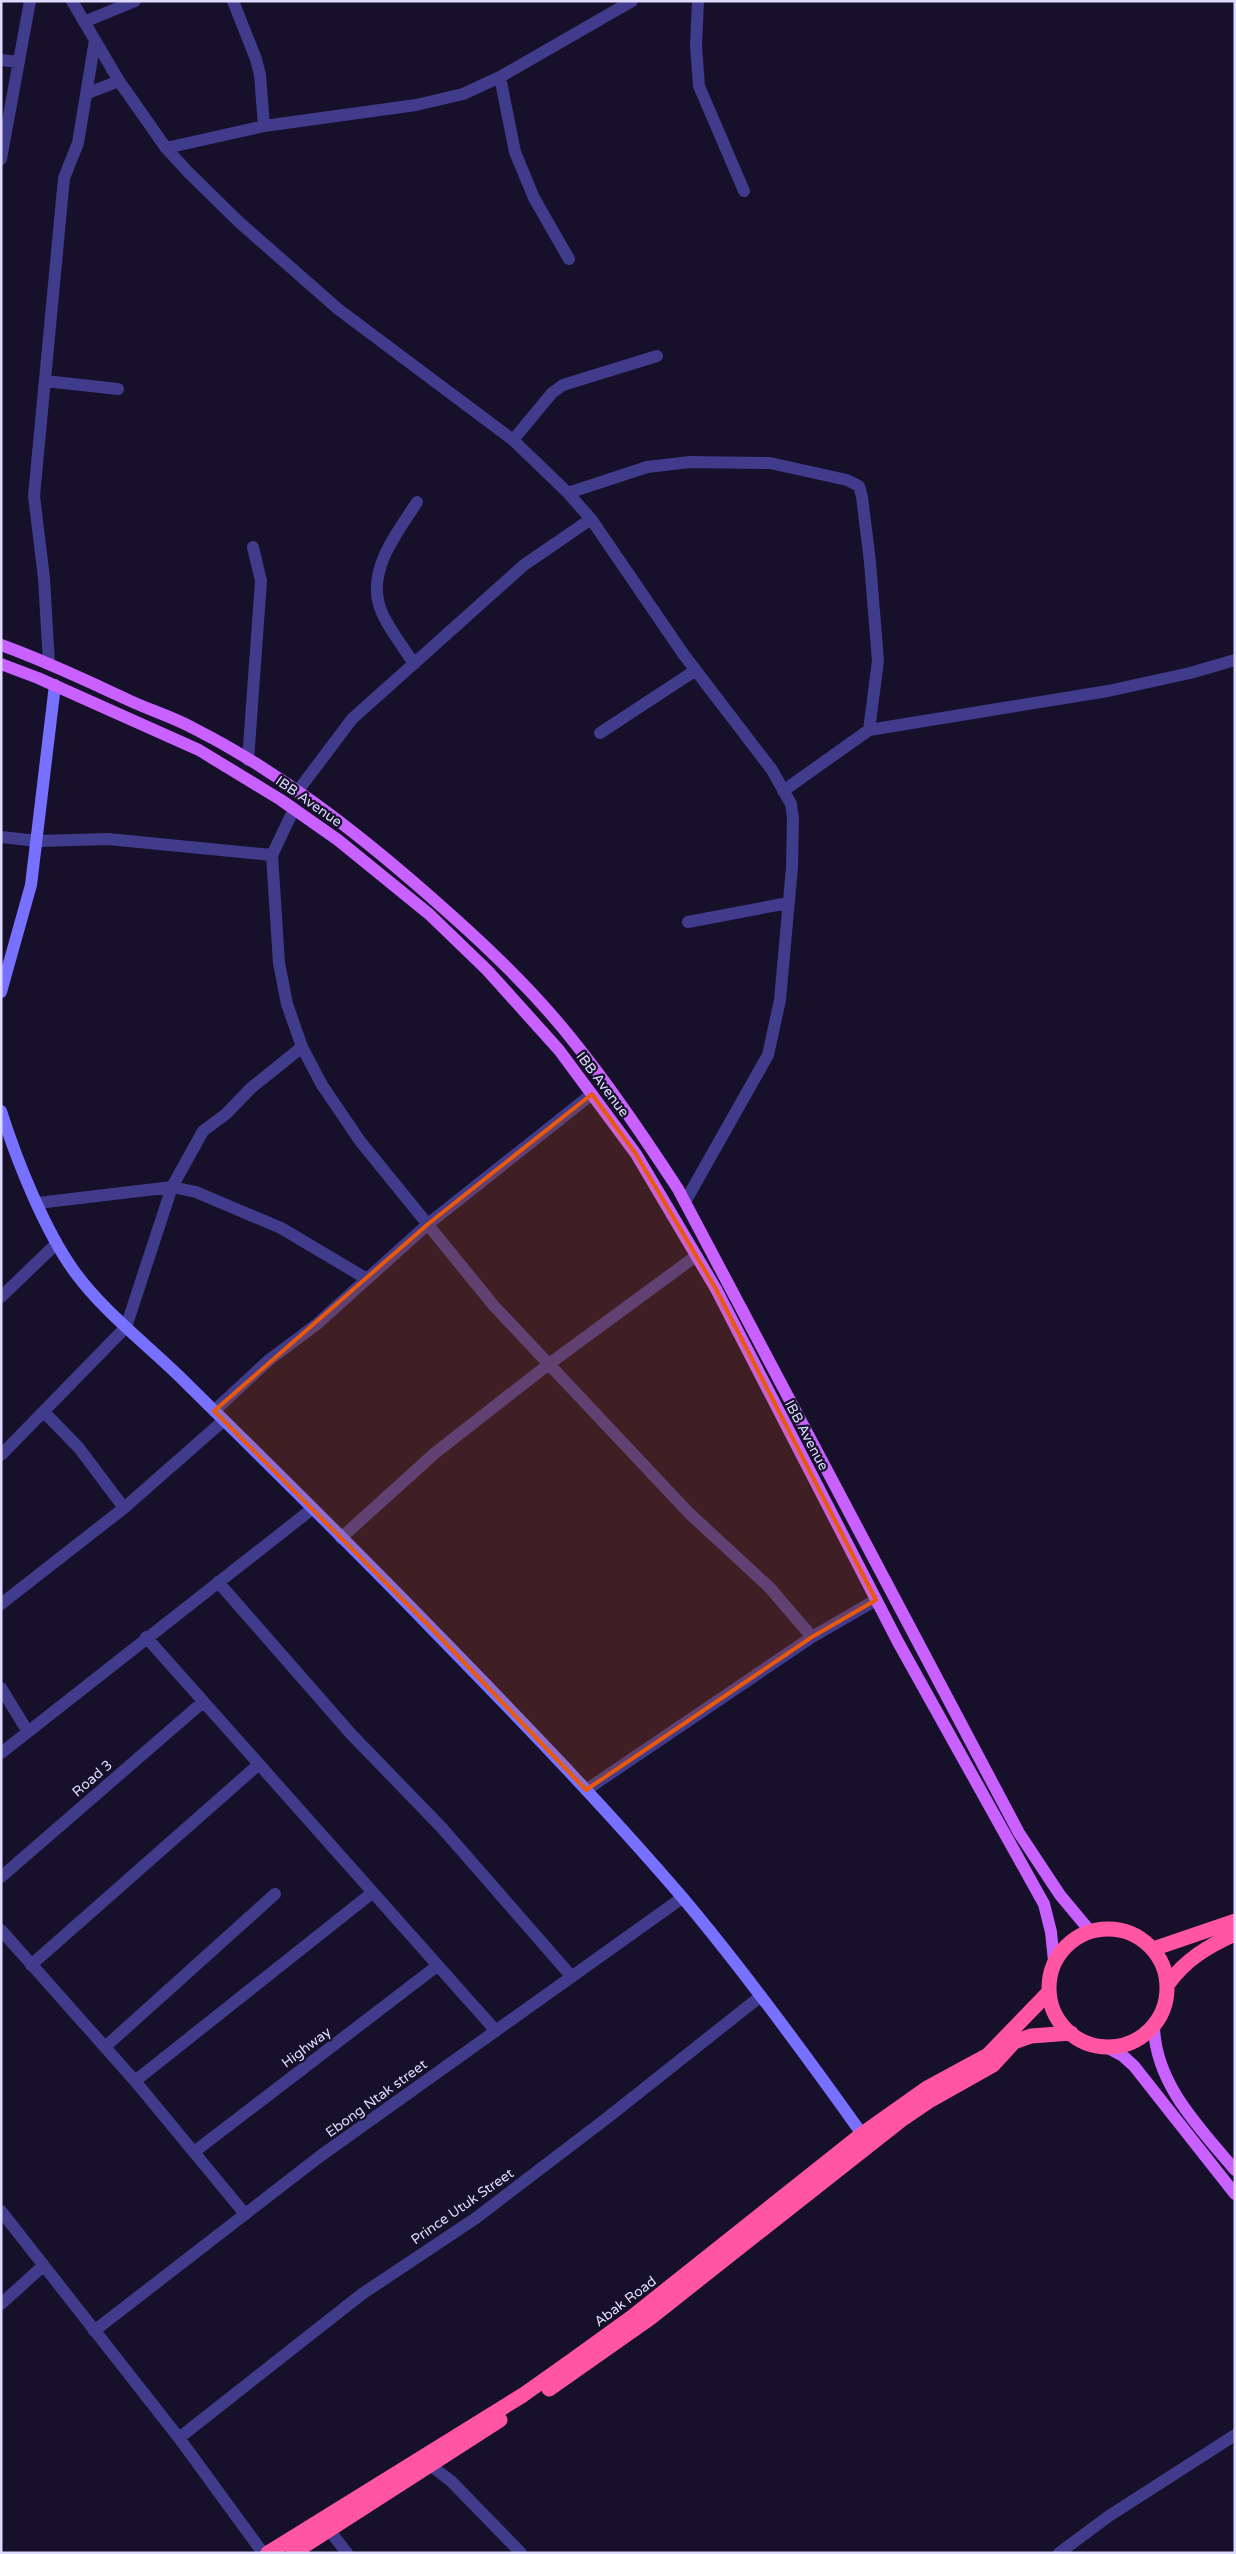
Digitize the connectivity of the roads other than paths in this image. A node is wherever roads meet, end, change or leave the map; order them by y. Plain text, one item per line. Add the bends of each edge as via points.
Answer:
1 (30, 1) edge
2 (72, 1) edge
3 (136, 1) edge
4 (233, 1) edge
5 (632, 1) edge
6 (698, 1) edge
7 (84, 22) junction
8 (95, 40) junction
9 (1, 60) edge
10 (19, 62) junction
11 (500, 77) junction
12 (119, 82) junction
13 (88, 93) junction
14 (264, 126) junction
15 (166, 148) junction
16 (1, 159) edge
17 (744, 191) dead end
18 (569, 259) dead end
19 (657, 356) dead end
20 (45, 381) junction
21 (118, 389) dead end
22 (514, 440) junction
23 (568, 493) junction
24 (417, 502) dead end
25 (591, 519) junction
26 (254, 547) dead end
27 (1, 645) edge
28 (1235, 660) edge
29 (1, 664) edge
30 (49, 664) junction
31 (414, 664) junction
32 (696, 670) junction
33 (55, 686) junction
34 (869, 730) junction
35 (600, 733) dead end
36 (248, 760) junction
37 (784, 791) junction
38 (297, 792) junction
39 (294, 809) junction
40 (1, 837) edge
41 (38, 841) junction
42 (272, 855) junction
43 (788, 903) junction
44 (688, 922) dead end
45 (1, 992) edge
46 (302, 1047) junction
47 (592, 1094) junction
48 (1, 1111) edge
49 (172, 1186) junction
50 (38, 1202) junction
51 (684, 1202) junction
52 (428, 1224) junction
53 (56, 1244) junction
54 (696, 1256) junction
55 (367, 1279) junction
56 (1, 1297) edge
57 (126, 1326) junction
58 (548, 1364) junction
59 (44, 1412) junction
60 (218, 1416) junction
61 (1, 1455) edge
62 (124, 1508) junction
63 (312, 1509) junction
64 (341, 1538) junction
65 (218, 1582) junction
66 (876, 1600) junction
67 (1, 1604) edge
68 (146, 1637) junction
69 (812, 1637) junction
70 (1, 1688) edge
71 (202, 1702) junction
72 (28, 1732) junction
73 (1, 1753) edge
74 (258, 1765) junction
75 (586, 1790) junction
76 (1, 1877) edge
77 (275, 1894) dead end
78 (372, 1894) junction
79 (682, 1898) junction
80 (1235, 1921) edge
81 (1, 1930) edge
82 (1090, 1931) junction
83 (1235, 1934) edge
84 (1153, 1949) junction
85 (1054, 1961) junction
86 (31, 1965) junction
87 (437, 1966) junction
88 (572, 1977) junction
89 (1168, 1984) junction
90 (1048, 1993) junction
91 (761, 1996) junction
92 (1154, 2026) junction
93 (496, 2031) junction
94 (1070, 2033) junction
95 (105, 2047) junction
96 (1108, 2048) junction
97 (991, 2060) junction
98 (135, 2081) junction
99 (862, 2134) junction
100 (194, 2152) junction
101 (1235, 2170) edge
102 (1235, 2194) edge
103 (1, 2211) edge
104 (245, 2214) junction
105 (43, 2266) junction
106 (1, 2304) edge
107 (94, 2331) junction
108 (1235, 2435) edge
109 (178, 2438) junction
110 (430, 2465) junction
111 (329, 2530) junction
112 (262, 2553) edge
113 (268, 2553) edge
114 (293, 2553) edge
115 (347, 2553) edge
116 (521, 2553) edge
117 (1060, 2553) edge

1 - 10 street
2 - 7 street
3 - 7 street
4 - 14 street via 260,74
5 - 11 street
6 - 17 street via 696,65 699,86
7 - 8 street
8 - 12 street
8 - 13 street
9 - 10 street
10 - 16 street
11 - 14 street via 463,94 416,105
11 - 18 street via 515,152 534,198
12 - 13 street
12 - 15 street
13 - 20 street via 78,143 64,178
14 - 15 street
15 - 22 street via 239,222 338,309
19 - 22 street via 563,385 552,392
20 - 21 street
20 - 30 street via 34,496 44,578
22 - 23 street
23 - 25 street
23 - 34 street via 647,467 690,462 770,462 847,480 858,486 870,562 878,661
24 - 31 street via 385,553 377,576 378,599 383,614
25 - 31 street via 524,565
25 - 32 street
26 - 36 street via 261,582
27 - 30 main road
28 - 34 street via 1108,691
29 - 33 main road, IBB Avenue
30 - 36 main road via 192,727
31 - 38 street via 352,719
32 - 35 street
32 - 37 street via 772,770
33 - 39 main road, IBB Avenue via 199,750
33 - 41 street
34 - 37 street
36 - 38 main road
37 - 43 street via 791,804 793,818
38 - 51 main road via 348,828 401,872 522,982 577,1044 632,1118
39 - 42 street
39 - 47 main road, IBB Avenue via 338,840 429,914 530,1016
40 - 41 street
41 - 42 street via 108,839
41 - 45 street via 31,886
42 - 46 street via 279,963 287,1004
43 - 44 street
43 - 51 street via 780,1000 768,1054
46 - 49 street via 203,1132
46 - 52 street via 360,1141
47 - 52 street
47 - 54 main road, IBB Avenue via 636,1154
48 - 50 street
49 - 50 street
49 - 55 street via 196,1192 281,1228
49 - 57 street
50 - 53 street
51 - 82 main road via 1019,1833 1060,1895
52 - 55 street
52 - 58 street via 494,1306
53 - 56 street
53 - 57 street via 77,1274
54 - 58 street
54 - 66 main road, IBB Avenue
55 - 60 street via 317,1324 269,1360
57 - 59 street
57 - 60 street
58 - 64 street via 436,1453
58 - 69 street via 689,1513 770,1588
59 - 61 street
59 - 62 street via 79,1448
60 - 62 street
60 - 63 street
62 - 67 street
63 - 64 street
63 - 65 street
64 - 75 street
65 - 68 street
65 - 88 street via 351,1734 442,1828
66 - 69 street
66 - 85 main road, IBB Avenue via 1044,1904
68 - 71 street
68 - 72 street
69 - 75 street
70 - 72 street
71 - 74 street
71 - 76 street, Road 3
72 - 73 street
74 - 78 street
74 - 86 street
75 - 79 street
77 - 95 street
78 - 87 street
78 - 98 street
79 - 88 street, Ebong Ntak street
79 - 91 street
80 - 84 highway
81 - 86 street
82 - 84 highway via 1115,1929 1136,1935
82 - 85 highway via 1070,1941
83 - 89 highway via 1180,1967
84 - 89 highway via 1163,1965
85 - 90 highway
86 - 95 street
87 - 93 street
87 - 100 street, Highway
88 - 93 street, Ebong Ntak street
89 - 92 highway via 1162,2014
90 - 94 highway via 1054,2010
90 - 97 highway
91 - 99 street
91 - 109 street, Prince Utuk Street via 476,2218 362,2294
92 - 96 highway via 1133,2042
92 - 101 main road via 1155,2050 1168,2080 1194,2120
93 - 104 street, Ebong Ntak street
94 - 96 highway
94 - 97 highway via 1031,2036 1014,2042
95 - 98 street
96 - 102 main road via 1123,2056 1140,2074
97 - 99 highway, Abak Road via 927,2088
97 - 110 highway, Abak Road via 901,2120 593,2360
98 - 100 street
99 - 113 highway, Abak Road via 632,2317 555,2373
100 - 104 street
103 - 105 street
104 - 107 street, Ebong Ntak street
105 - 106 street
105 - 107 street
107 - 109 street
108 - 117 street via 1109,2516
109 - 112 street
110 - 111 highway, Abak Road
110 - 116 street via 451,2481
111 - 114 highway, Abak Road
111 - 115 street

